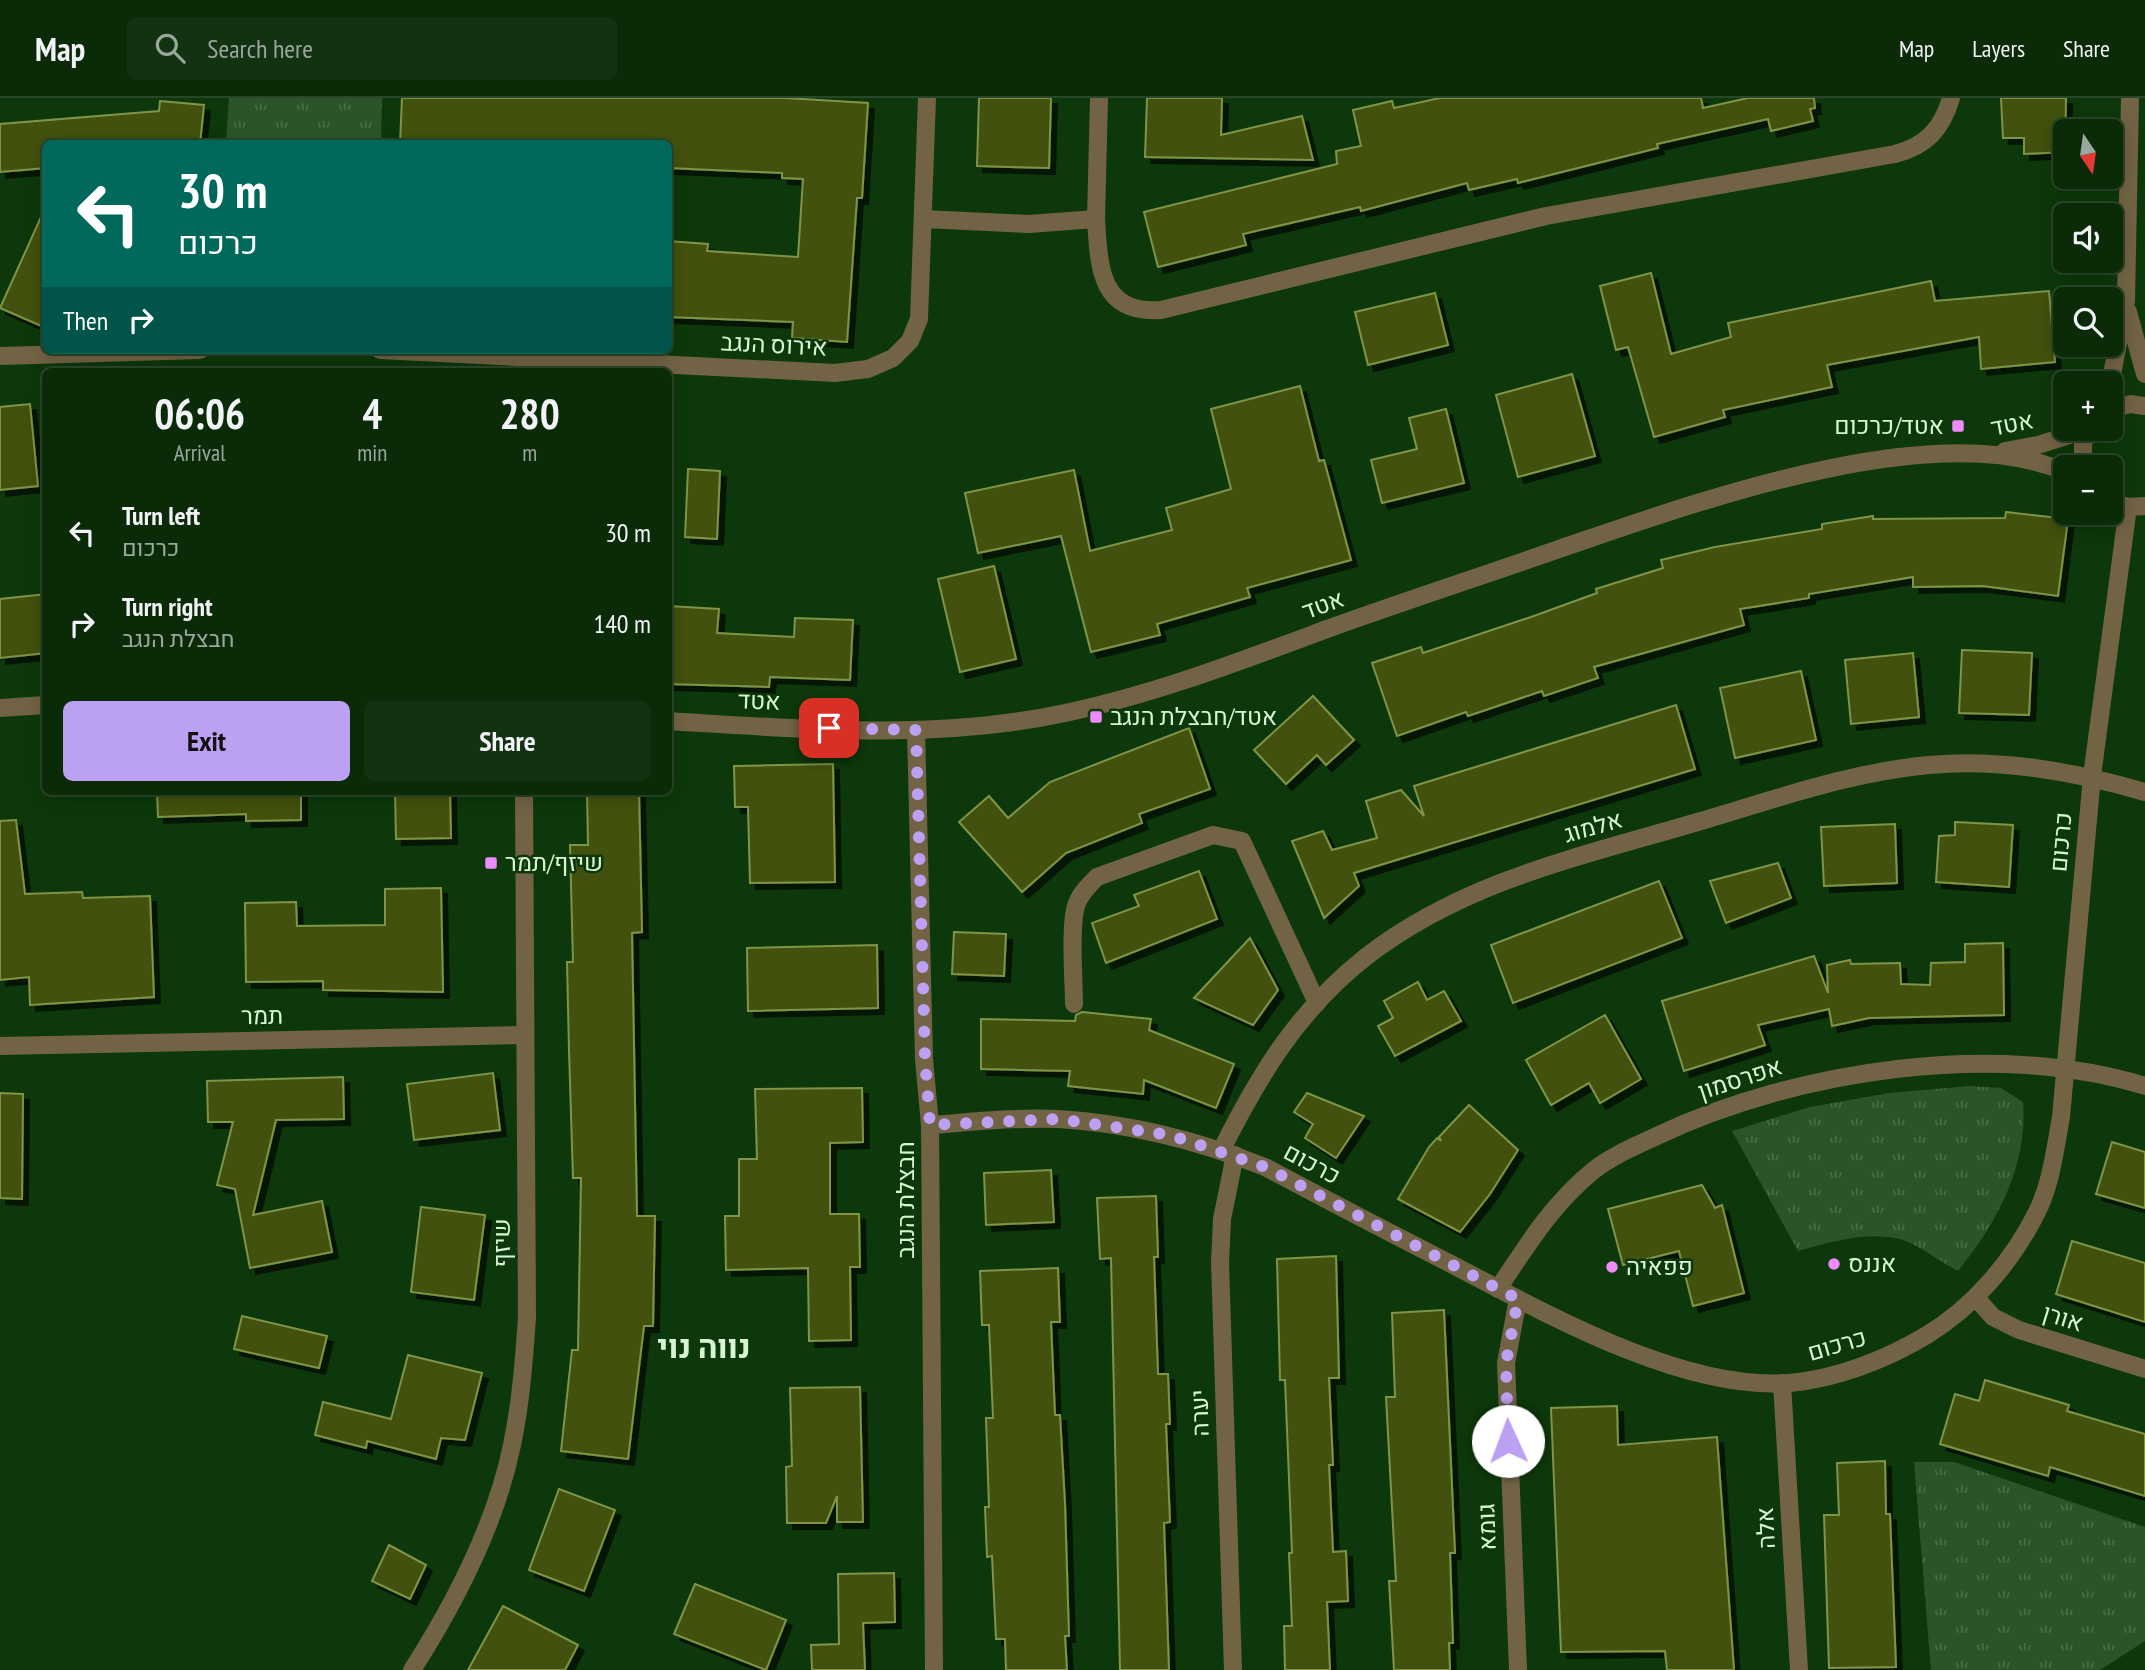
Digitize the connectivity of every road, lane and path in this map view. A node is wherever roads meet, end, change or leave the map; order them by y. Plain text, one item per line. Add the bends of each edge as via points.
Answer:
1 (927, 98) edge
2 (1099, 98) edge
3 (1951, 98) edge
4 (2130, 98) edge
5 (2137, 133) edge
6 (924, 219) junction
7 (1096, 219) junction
8 (2126, 302) junction
9 (67, 354) edge
10 (459, 354) edge
11 (0, 356) edge
12 (2113, 371) edge
13 (2145, 374) edge
14 (2123, 406) edge
15 (2145, 406) edge
16 (2053, 440) edge
17 (1983, 454) junction
18 (2053, 468) edge
19 (2137, 506) edge
20 (42, 705) edge
21 (0, 708) edge
22 (672, 721) edge
23 (916, 730) junction
24 (2092, 776) junction
25 (2145, 793) edge
26 (524, 795) edge
27 (1317, 1003) junction
28 (1074, 1004) dead end
29 (525, 1035) junction
30 (0, 1046) edge
31 (2066, 1069) junction
32 (2145, 1086) edge
33 (930, 1125) junction
34 (1228, 1153) junction
35 (1498, 1289) junction
36 (1976, 1298) junction
37 (1518, 1299) junction
38 (2145, 1369) edge
39 (1783, 1383) junction
40 (412, 1670) edge
41 (934, 1670) edge
42 (1233, 1670) edge
43 (1518, 1670) edge
44 (1799, 1670) edge

1 - 6 street, אירוס הנגב
2 - 7 street
3 - 7 street via 1942,123 1927,140 1895,155 1546,216 1161,310 1132,310 1114,297 1100,263
4 - 5 street
5 - 8 street
6 - 7 street via 1029,224
6 - 10 street, אירוס הנגב via 919,319 902,350 868,369 835,373
8 - 12 street
8 - 13 street
9 - 11 street
14 - 15 street
16 - 17 street, אטד
17 - 18 street, אטד via 2017,457
17 - 23 street, אטד via 1889,459 1782,479 1647,519 1129,697 1009,723
19 - 24 street, כרכום
20 - 21 street
22 - 23 street, אטד
23 - 33 street, חבצלת הנגב
24 - 25 street, אלמוג
24 - 27 street, אלמוג via 1972,763 1869,774 1814,788 1500,880 1416,923 1367,957
24 - 31 street, כרכום
26 - 29 street, שיזף
27 - 28 street via 1242,841 1213,835 1097,877 1085,890 1074,920
27 - 34 street, אלמוג via 1265,1067
29 - 30 street, תמר
29 - 40 street, שיזף via 527,1317 512,1447 490,1517 466,1572
31 - 32 street, אפרסמון
31 - 35 street, אפרסמון via 1947,1066 1843,1076 1682,1124 1597,1168 1565,1195
31 - 36 street, כרכום via 2052,1166 2036,1213
33 - 34 street, כרכום via 1058,1119 1170,1135
33 - 41 street, חבצלת הנגב
34 - 35 street, כרכום via 1265,1167
34 - 42 street, יערה via 1220,1262
35 - 37 street, כרכום
36 - 38 street, אורן via 1993,1317 2019,1330
36 - 39 street, כרכום via 1899,1352 1853,1368
37 - 39 street, כרכום via 1667,1364 1736,1380
37 - 43 street, גומא via 1506,1363
39 - 44 street, אלה

